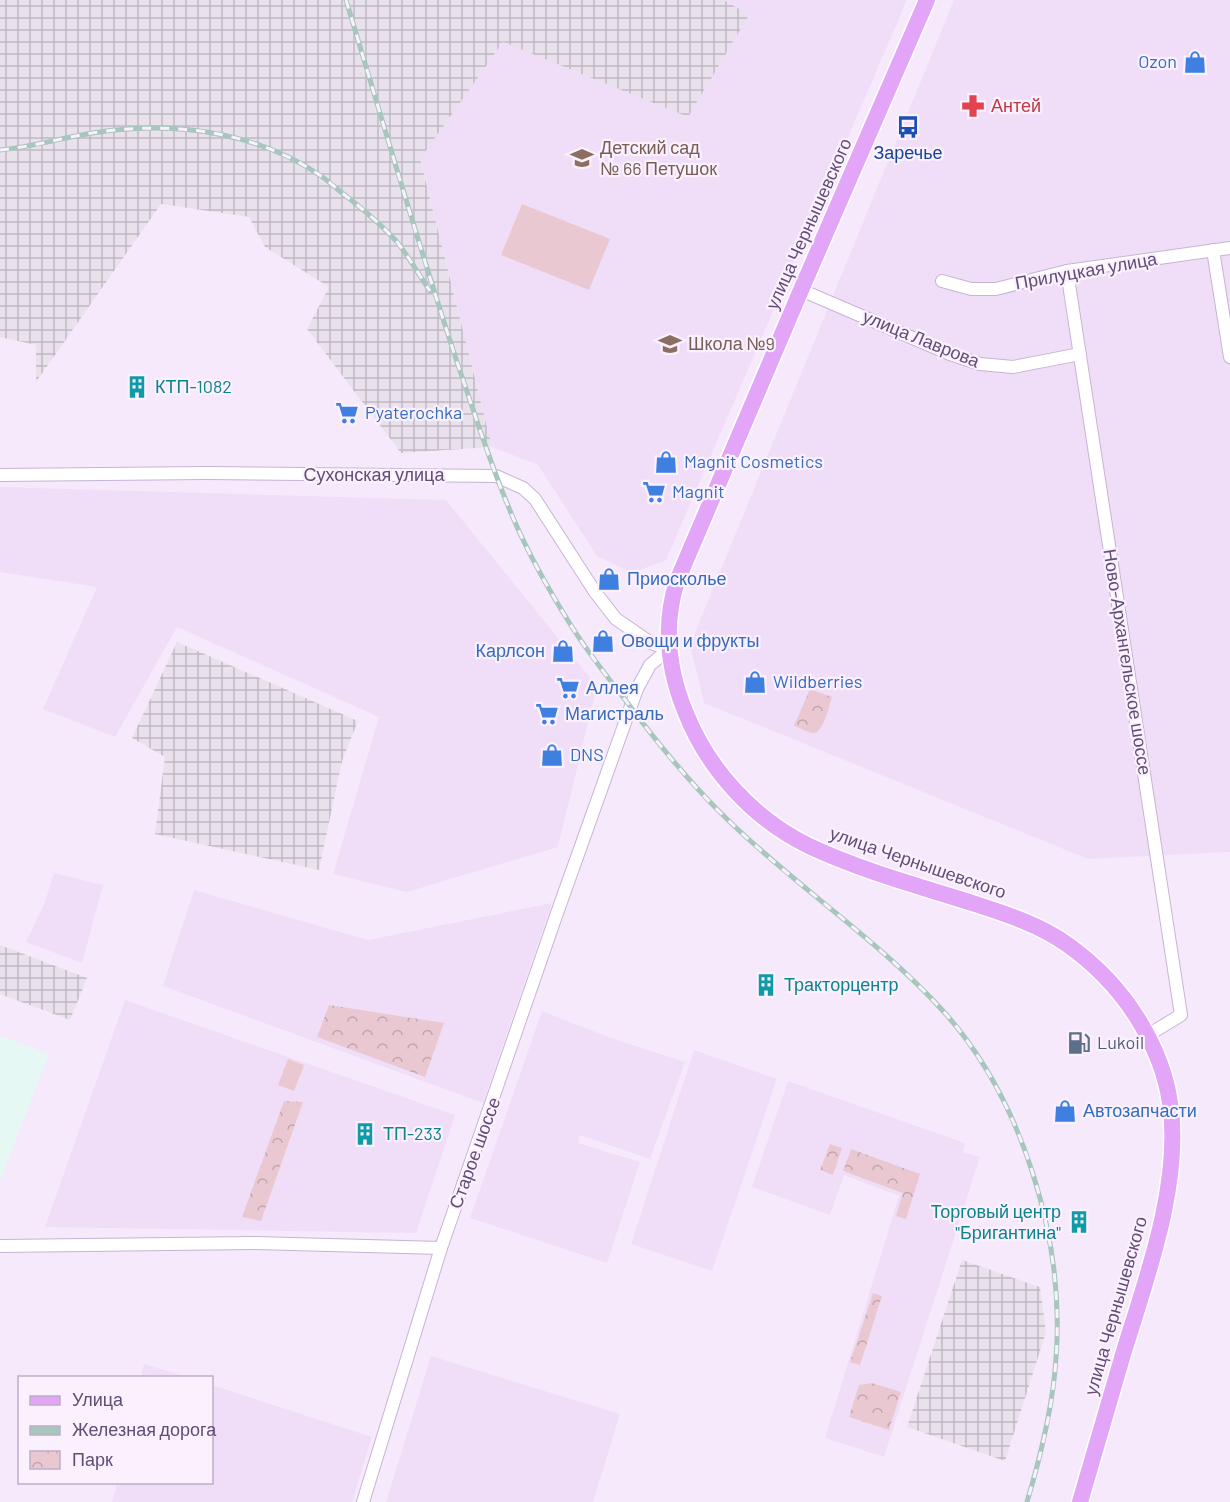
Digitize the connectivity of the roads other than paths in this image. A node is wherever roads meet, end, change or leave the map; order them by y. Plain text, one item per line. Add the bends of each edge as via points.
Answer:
1 (927, 0) edge
2 (1230, 248) edge
3 (1213, 250) junction
4 (1067, 271) junction
5 (942, 281) dead end
6 (801, 290) junction
7 (1080, 354) junction
8 (1230, 357) edge
9 (0, 475) edge
10 (669, 649) junction
11 (1148, 1035) junction
12 (0, 1246) edge
13 (441, 1248) junction
14 (363, 1502) edge
15 (1080, 1502) edge

1 - 6 main road, улица Чернышевского
2 - 3 street, Прилуцкая улица
3 - 4 street, Прилуцкая улица
3 - 8 street
4 - 5 street, Прилуцкая улица via 996,289 971,289
4 - 7 street, Ново-Архангельское шоссе
6 - 7 street, улица Лаврова via 980,364 1013,367
6 - 10 main road, улица Чернышевского via 677,581 668,622
7 - 11 street, Ново-Архангельское шоссе via 1181,1015
9 - 10 street, Сухонская улица via 496,476 510,480 535,499 616,620 651,643
10 - 11 main road, улица Чернышевского via 677,690 704,750 720,773 772,823 815,849 1004,914 1066,943 1094,965 1126,1000
10 - 13 street, Старое шоссе via 650,665 637,689
11 - 15 main road, улица Чернышевского via 1164,1074 1170,1102 1173,1154 1168,1191
12 - 13 street via 255,1243
13 - 14 street, Старое шоссе

